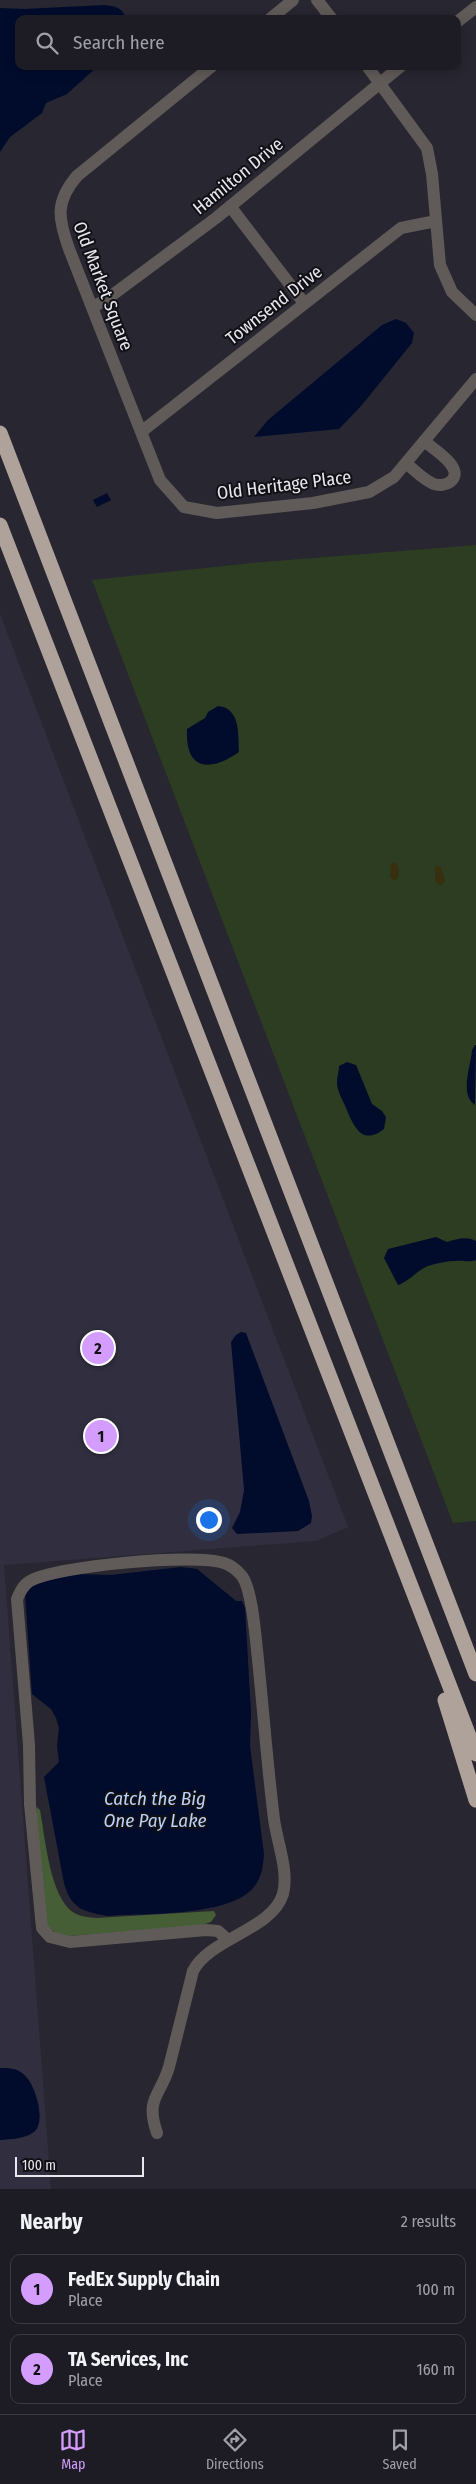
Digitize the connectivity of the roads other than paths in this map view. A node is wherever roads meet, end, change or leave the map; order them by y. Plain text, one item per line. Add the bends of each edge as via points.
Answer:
1 (294, 0) edge
2 (317, 0) edge
3 (474, 6) edge
4 (275, 15) edge
5 (329, 15) edge
6 (461, 18) edge
7 (207, 70) edge
8 (370, 70) edge
9 (396, 70) edge
10 (380, 83) junction
11 (230, 206) junction
12 (436, 221) junction
13 (304, 303) junction
14 (93, 307) junction
15 (476, 315) edge
16 (476, 379) edge
17 (141, 432) junction
18 (0, 433) edge
19 (424, 441) junction
20 (406, 463) junction
21 (0, 525) edge
22 (404, 1567) junction
23 (476, 1674) edge
24 (476, 1754) edge
25 (476, 1800) edge
26 (228, 1940) junction
27 (157, 2133) dead end

1 - 4 street
2 - 5 street
3 - 6 street
7 - 14 street, Old Market Square via 67,187 62,199 61,226
8 - 10 street
9 - 10 street, Hamilton Drive
10 - 11 street, Hamilton Drive
10 - 12 street via 426,148
11 - 13 street
11 - 14 street, Hamilton Drive
12 - 13 street, Townsend Drive via 401,228
12 - 15 street via 440,265 447,284
13 - 17 street, Townsend Drive
14 - 17 street, Old Market Square
16 - 19 street, Old Heritage Place
17 - 20 street, Old Heritage Place via 160,480 184,507 217,513 313,503 369,492 394,477
18 - 23 highway
19 - 20 street, Old Heritage Place
19 - 20 street via 448,461 455,474 451,481 443,485 434,484
21 - 22 highway
22 - 24 highway
22 - 25 highway
26 - 26 street via 218,1931 206,1930 70,1942 50,1937 42,1928 30,1804 29,1745 17,1599 27,1582 65,1570 202,1559 224,1563 242,1577 247,1586 256,1648 284,1883 277,1905 269,1914
26 - 27 street via 199,1960 193,1971 170,2066 154,2098 151,2116

